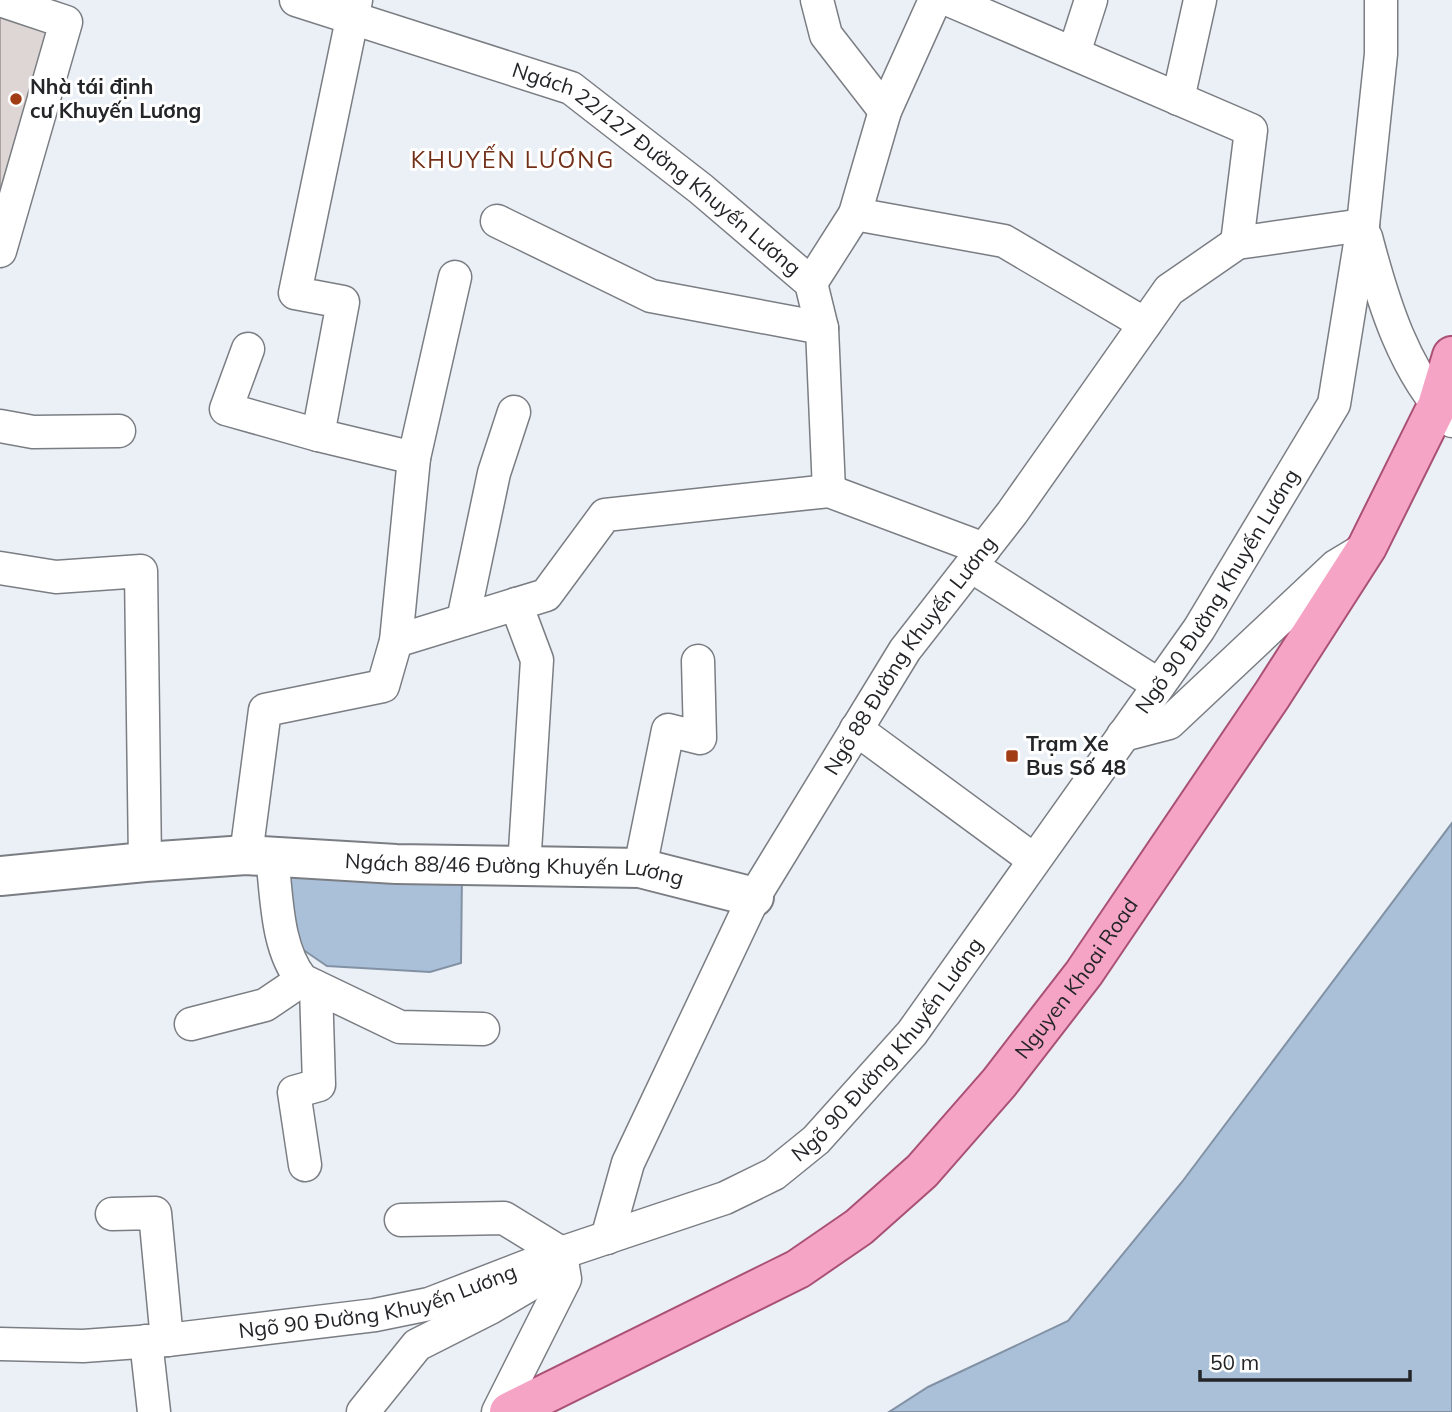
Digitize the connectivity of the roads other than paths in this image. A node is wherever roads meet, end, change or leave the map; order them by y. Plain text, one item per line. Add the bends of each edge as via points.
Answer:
1 (0, 0) edge
2 (296, 0) edge
3 (817, 0) edge
4 (935, 0) edge
5 (949, 0) edge
6 (1091, 0) edge
7 (1199, 0) edge
8 (1381, 0) edge
9 (353, 8) edge
10 (1074, 53) junction
11 (1178, 99) junction
12 (885, 111) junction
13 (855, 214) junction
14 (497, 221) dead end
15 (1363, 225) junction
16 (1237, 243) junction
17 (0, 251) edge
18 (456, 276) dead end
19 (811, 283) junction
20 (1144, 324) junction
21 (822, 328) junction
22 (248, 349) dead end
23 (1452, 356) edge
24 (514, 412) dead end
25 (1444, 413) edge
26 (0, 426) edge
27 (119, 431) dead end
28 (318, 435) junction
29 (414, 458) junction
30 (829, 491) junction
31 (1367, 547) junction
32 (977, 558) junction
33 (0, 568) edge
34 (516, 604) junction
35 (463, 620) junction
36 (396, 641) junction
37 (698, 661) dead end
38 (1159, 685) junction
39 (856, 729) junction
40 (1123, 735) junction
41 (259, 856) junction
42 (1034, 860) junction
43 (145, 862) junction
44 (524, 867) junction
45 (640, 869) junction
46 (0, 876) edge
47 (754, 897) junction
48 (309, 984) junction
49 (191, 1024) dead end
50 (483, 1029) dead end
51 (305, 1165) dead end
52 (112, 1214) dead end
53 (401, 1220) dead end
54 (607, 1238) junction
55 (561, 1253) junction
56 (157, 1340) junction
57 (0, 1344) edge
58 (154, 1412) edge
59 (363, 1412) edge
60 (498, 1412) edge
61 (509, 1412) edge

1 - 17 street via 66,22
2 - 9 street, Ngách 22/127 Đường Khuyến Lương
3 - 12 street via 826,35
4 - 12 street
5 - 10 street
6 - 10 street
7 - 11 street
8 - 15 street, Ngõ 90 Đường Khuyến Lương via 1381,54
9 - 19 street, Ngách 22/127 Đường Khuyến Lương via 571,88 701,188
9 - 28 street via 295,293 343,302
10 - 11 street
11 - 16 street via 1251,130
12 - 13 street
13 - 19 street
13 - 20 street via 1004,241
14 - 21 street via 651,296
15 - 16 street, Ngõ 88 Đường Khuyến Lương
15 - 25 street via 1380,291 1412,367
15 - 38 street, Ngõ 90 Đường Khuyến Lương via 1334,404 1199,629
16 - 20 street, Ngõ 88 Đường Khuyến Lương via 1169,289
18 - 29 street
19 - 21 street, Ngách 22/127 Đường Khuyến Lương
20 - 32 street, Ngõ 88 Đường Khuyến Lương
21 - 30 street, Ngách 22/127 Đường Khuyến Lương
22 - 28 street via 226,409
23 - 25 main road, Nguyen Khoai Road
24 - 35 street via 494,473
25 - 31 main road, Nguyen Khoai Road
26 - 27 street via 33,432
28 - 29 street
29 - 36 street
30 - 32 street
30 - 34 street via 605,515 546,595
31 - 40 street via 1336,566 1169,723
31 - 61 main road, Nguyen Khoai Road via 1084,973 999,1083 922,1171 859,1227 798,1269
32 - 38 street
32 - 39 street, Ngõ 88 Đường Khuyến Lương via 905,650
33 - 43 street via 56,577 141,572
34 - 35 street
34 - 44 street via 537,660
35 - 36 street
36 - 41 street via 383,686 265,710
37 - 45 street via 699,738 668,730
38 - 40 street, Ngõ 90 Đường Khuyến Lương
39 - 42 street
39 - 47 street, Ngõ 88 Đường Khuyến Lương
40 - 42 street, Ngõ 90 Đường Khuyến Lương
41 - 43 street, Ngách 88/46 Đường Khuyến Lương
41 - 44 street, Ngách 88/46 Đường Khuyến Lương
41 - 48 street via 284,944 295,972
42 - 54 street, Ngõ 90 Đường Khuyến Lương via 912,1033 816,1140 774,1174 725,1198
43 - 46 street, Ngách 88/46 Đường Khuyến Lương
44 - 45 street, Ngách 88/46 Đường Khuyến Lương
45 - 47 street, Ngách 88/46 Đường Khuyến Lương
47 - 54 street, Ngõ 88 Đường Khuyến Lương via 628,1163
48 - 49 street via 265,1005
48 - 50 street via 400,1027
48 - 51 street via 319,1085 294,1092
52 - 56 street via 155,1213
53 - 55 street via 504,1218
54 - 55 street, Ngõ 90 Đường Khuyến Lương
55 - 56 street, Ngõ 90 Đường Khuyến Lương via 429,1304 375,1315
55 - 59 street via 544,1278 417,1345
55 - 60 street via 565,1279
56 - 57 street, Ngõ 90 Đường Khuyến Lương via 83,1346
56 - 58 street

